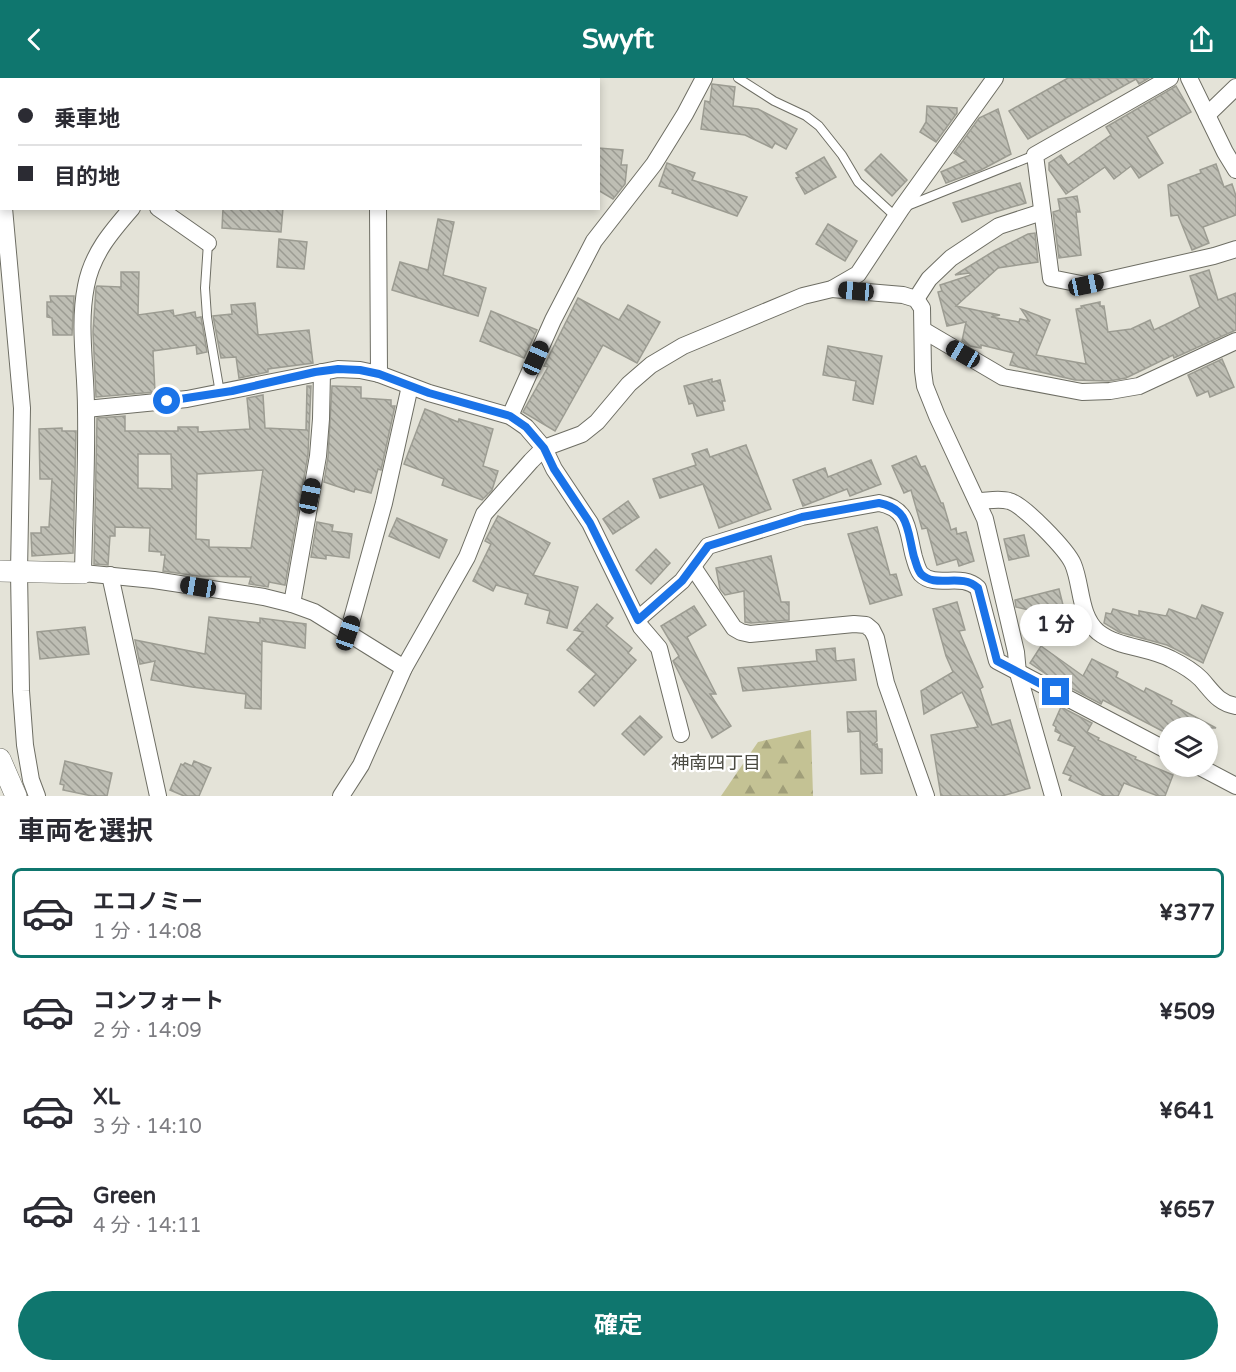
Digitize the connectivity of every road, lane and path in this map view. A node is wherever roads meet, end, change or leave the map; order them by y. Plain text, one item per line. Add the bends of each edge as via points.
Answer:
1 (704, 78) edge
2 (738, 78) edge
3 (995, 78) edge
4 (1170, 78) edge
5 (1189, 78) edge
6 (1236, 87) edge
7 (1207, 115) junction
8 (1035, 154) junction
9 (1236, 170) edge
10 (4, 210) edge
11 (130, 210) edge
12 (161, 210) edge
13 (378, 210) edge
14 (1042, 212) junction
15 (898, 213) junction
16 (208, 243) joint
17 (1236, 249) edge
18 (832, 289) junction
19 (916, 299) junction
20 (923, 330) junction
21 (1236, 341) edge
22 (322, 372) junction
23 (379, 374) junction
24 (410, 386) junction
25 (220, 393) junction
26 (86, 409) junction
27 (510, 416) junction
28 (544, 448) junction
29 (977, 501) junction
30 (693, 567) junction
31 (9, 571) edge
32 (83, 573) junction
33 (110, 575) junction
34 (292, 604) junction
35 (638, 620) junction
36 (348, 633) junction
37 (404, 668) junction
38 (1018, 673) junction
39 (1236, 706) edge
40 (681, 734) dead end
41 (1158, 746) edge
42 (0, 759) edge
43 (1218, 777) edge
44 (1236, 786) edge
45 (16, 796) edge
46 (37, 796) edge
47 (158, 796) edge
48 (341, 796) edge
49 (926, 796) edge
50 (1053, 796) edge

1 - 27 street via 654,164 594,241
2 - 15 lane via 819,126 858,182
3 - 15 street
4 - 8 street
5 - 7 street
6 - 7 street
7 - 9 street
8 - 14 street
8 - 15 lane
10 - 31 street via 22,408
11 - 26 street via 105,239 86,285 82,320
12 - 16 street
13 - 23 street
14 - 17 street via 1051,278 1086,285
14 - 19 street via 999,226 951,258 929,279
15 - 18 street via 858,274
16 - 25 lane via 207,317
18 - 19 street
18 - 28 street via 768,309 683,346 629,384 582,434
19 - 20 street via 922,308
20 - 21 street via 1003,377 1082,392 1139,386
20 - 29 street via 925,386
22 - 23 street via 338,369
22 - 25 street
22 - 34 street via 318,456
23 - 24 street
24 - 27 street
24 - 36 street via 384,503
25 - 26 street
26 - 32 street
27 - 28 street
28 - 35 street via 590,523
28 - 37 street via 484,514 466,557
29 - 38 street via 985,519
29 - 39 street via 1007,500 1020,506 1065,552 1073,564 1084,608 1097,631 1168,657 1201,679 1214,696
30 - 35 street
30 - 38 street via 708,546 802,517 879,503 892,506 902,513 922,575 941,581 961,579 978,588 997,661
30 - 49 street via 734,628 741,632 854,624 872,630 885,683
31 - 32 street
31 - 46 street via 19,634 25,745
32 - 33 street
33 - 34 street
33 - 47 street
34 - 36 street via 314,612
35 - 40 street via 659,648
36 - 37 street
37 - 48 street via 361,765
38 - 41 street
38 - 50 street
42 - 45 street
43 - 44 street

